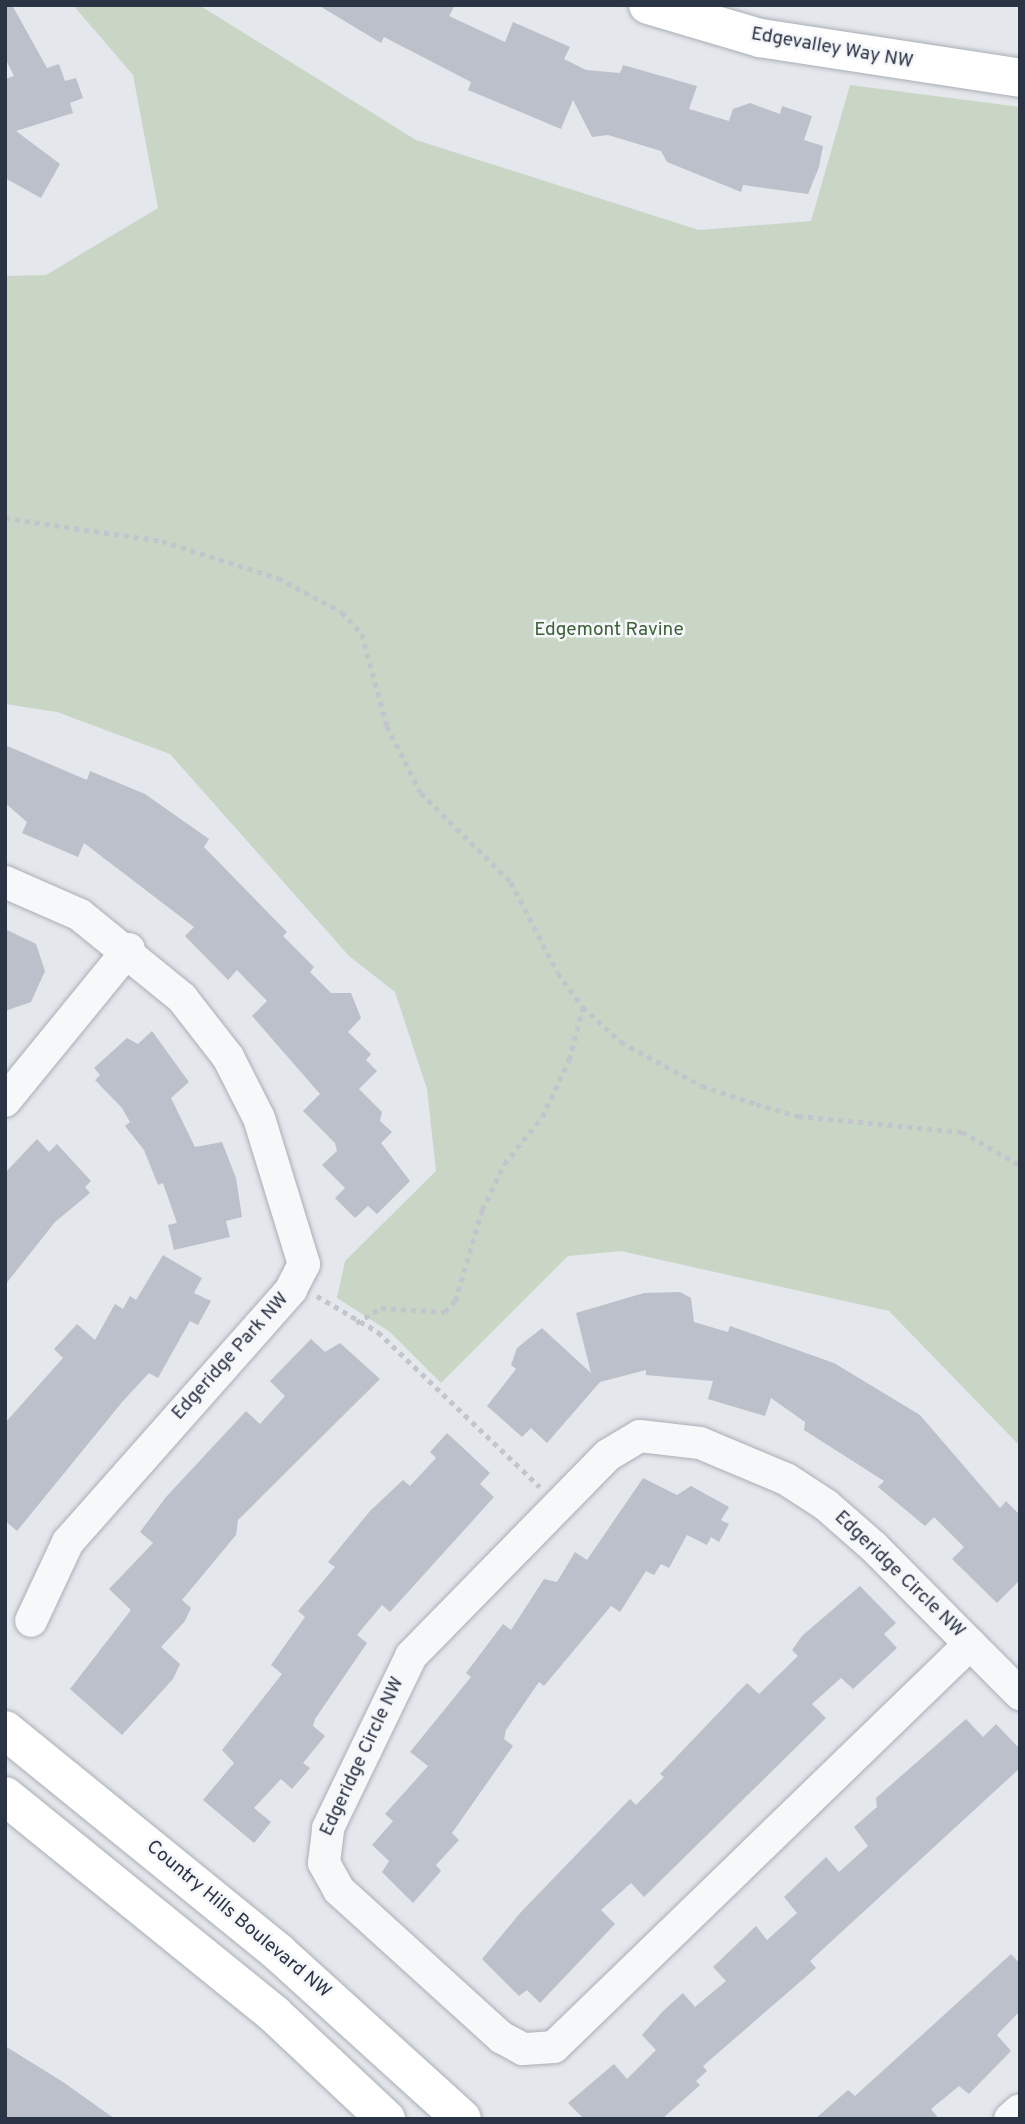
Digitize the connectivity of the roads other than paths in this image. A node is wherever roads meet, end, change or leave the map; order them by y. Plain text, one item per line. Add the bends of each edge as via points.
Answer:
1 (648, 5) edge
2 (1019, 71) edge
3 (5, 882) edge
4 (129, 949) junction
5 (5, 1101) edge
6 (31, 1622) dead end
7 (970, 1644) junction
8 (1020, 1694) edge
9 (5, 1730) edge
10 (5, 1797) edge
11 (1020, 2110) edge
12 (386, 2119) edge
13 (462, 2119) edge
14 (1010, 2119) edge

1 - 2 main road, Edgevalley Way NW via 760,38
3 - 4 street, Edgeridge Park NW via 80,915
4 - 5 street
4 - 6 street, Edgeridge Park NW via 182,998 228,1057 259,1118 301,1245 299,1277 68,1542
7 - 7 street, Edgeridge Circle NW via 826,1505 786,1479 700,1443 656,1434 628,1439 559,1503 411,1656 323,1845 339,1890 502,2038 523,2049 568,2039
7 - 8 street, Edgeridge Circle NW
9 - 13 main road, Country Hills Boulevard NW via 278,1952
10 - 12 main road via 274,2014
11 - 14 street

